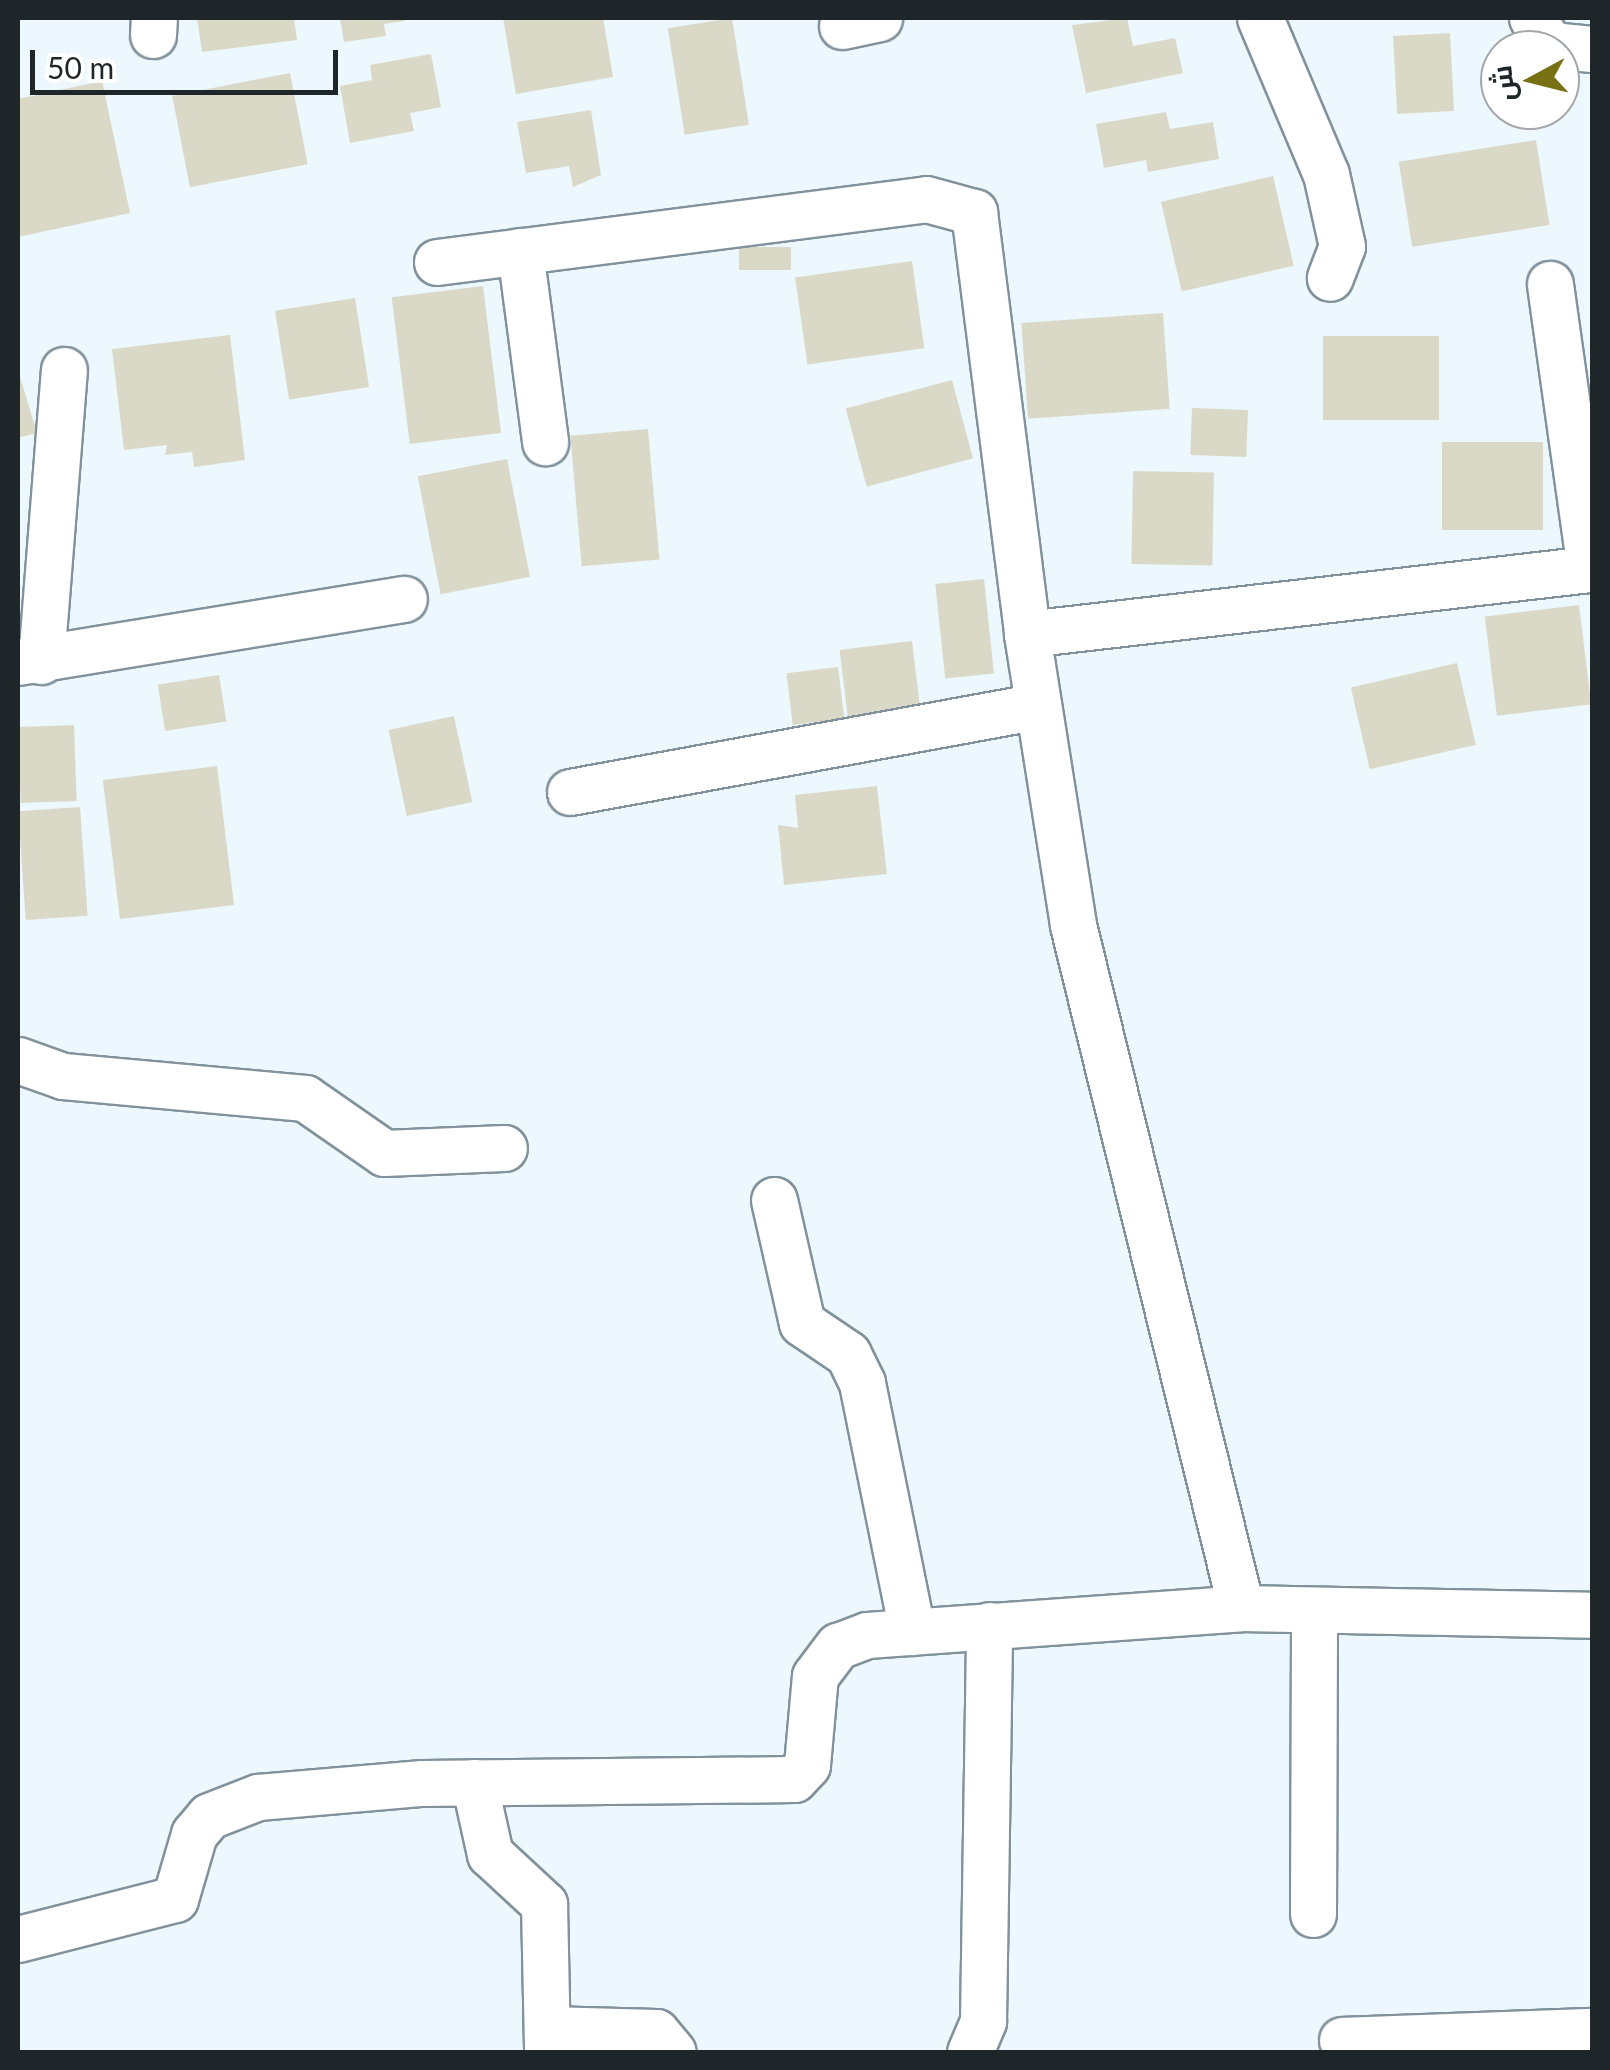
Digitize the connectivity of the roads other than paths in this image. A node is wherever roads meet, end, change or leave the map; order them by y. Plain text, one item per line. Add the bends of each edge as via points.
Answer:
1 (1260, 18) edge
2 (1532, 18) edge
3 (1592, 50) edge
4 (520, 251) junction
5 (437, 262) dead end
6 (1330, 278) dead end
7 (1550, 284) dead end
8 (64, 370) dead end
9 (545, 442) dead end
10 (1592, 569) edge
11 (404, 598) dead end
12 (1027, 634) junction
13 (29, 662) edge
14 (1038, 706) junction
15 (570, 792) dead end
16 (18, 1060) edge
17 (504, 1148) dead end
18 (774, 1200) dead end
19 (1241, 1608) junction
20 (1314, 1615) junction
21 (1592, 1615) edge
22 (989, 1625) junction
23 (912, 1632) junction
24 (474, 1782) junction
25 (1313, 1914) dead end
26 (18, 1939) edge
27 (1592, 2031) edge
28 (1342, 2040) dead end
29 (547, 2041) edge
30 (673, 2052) edge
31 (970, 2052) edge

1 - 6 street via 1326,174 1342,246
2 - 3 street via 1551,45
4 - 5 street
4 - 9 street
4 - 12 street via 926,199 974,212
7 - 10 street
8 - 13 street
10 - 12 street
11 - 13 street
12 - 14 street
14 - 15 street
14 - 19 street via 1073,926
16 - 17 street via 63,1076 306,1098 384,1153
18 - 23 street via 802,1323 848,1354 862,1383
19 - 20 street
19 - 22 street
20 - 21 street
20 - 25 street
22 - 23 street
22 - 31 street via 983,2021
23 - 24 street via 867,1635 825,1659 815,1676 807,1765 794,1779
24 - 26 street via 232,1804 194,1834 176,1899
24 - 29 street via 490,1854 544,1904
27 - 28 street
29 - 30 street via 656,2032

